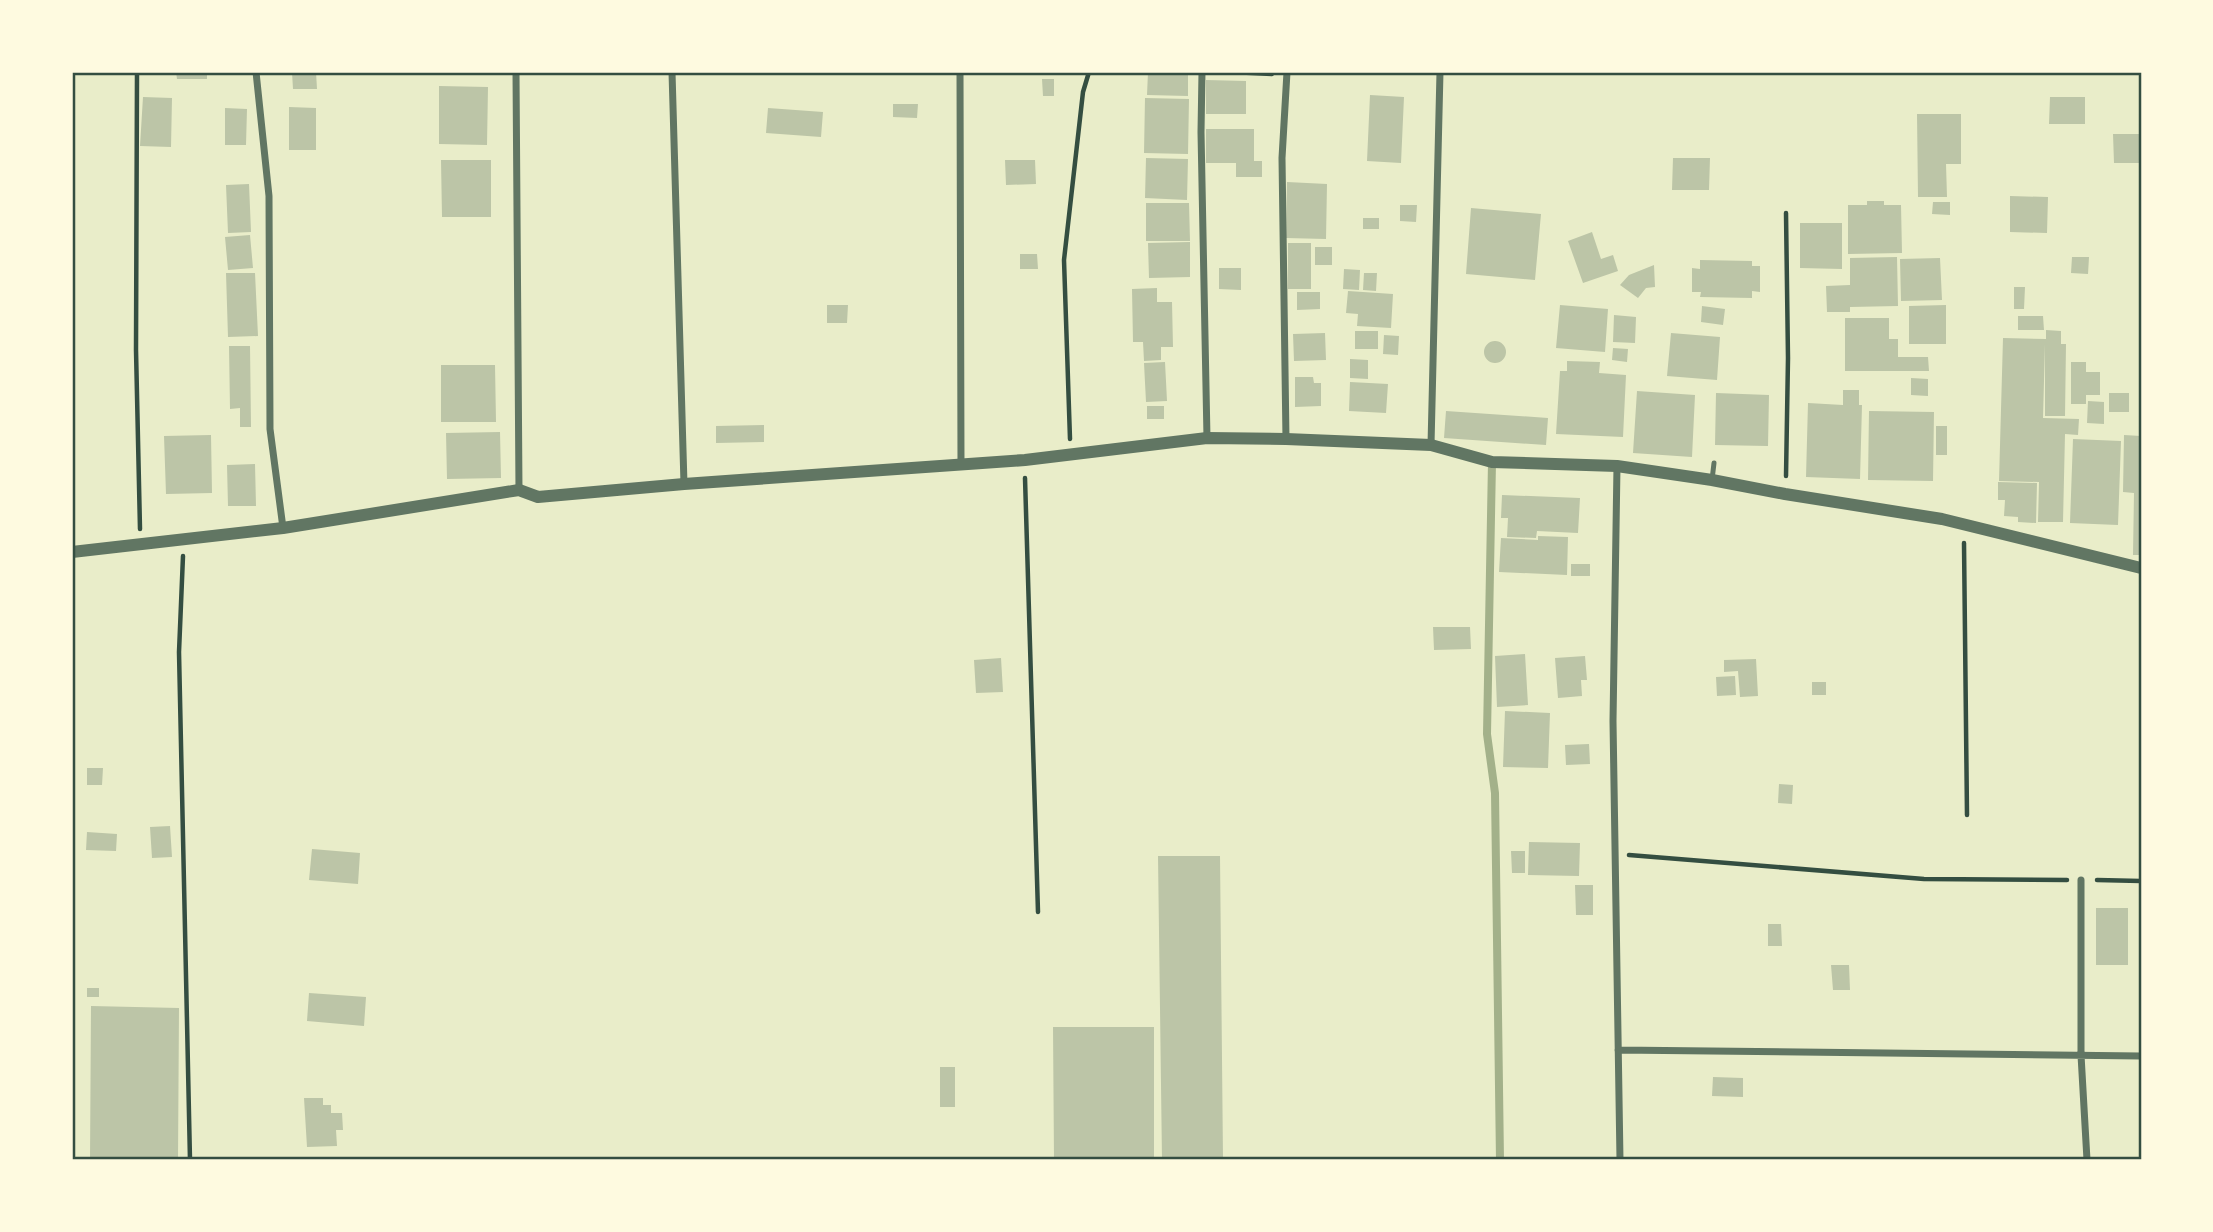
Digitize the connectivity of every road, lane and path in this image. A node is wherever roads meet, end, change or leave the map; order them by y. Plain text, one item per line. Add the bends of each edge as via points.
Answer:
1 (137, 72) edge
2 (256, 72) edge
3 (516, 72) edge
4 (672, 72) edge
5 (960, 72) edge
6 (1090, 72) edge
7 (1202, 72) edge
8 (1230, 72) edge
9 (1440, 72) edge
10 (1287, 73) edge
11 (1786, 213) dead end
12 (1207, 438) junction
13 (1286, 439) junction
14 (1431, 445) junction
15 (1070, 454) junction
16 (1025, 460) junction
17 (1714, 463) dead end
18 (961, 464) junction
19 (1617, 466) junction
20 (1712, 480) junction
21 (684, 484) junction
22 (519, 490) junction
23 (1785, 494) junction
24 (1964, 525) junction
25 (283, 528) junction
26 (183, 539) junction
27 (141, 544) junction
28 (72, 552) edge
29 (2141, 568) edge
30 (1967, 815) dead end
31 (1616, 854) junction
32 (2081, 880) junction
33 (2141, 881) edge
34 (1038, 912) dead end
35 (1618, 1050) junction
36 (2081, 1055) junction
37 (2141, 1056) edge
38 (190, 1160) edge
39 (1619, 1160) edge
40 (2087, 1160) edge

1 - 27 path
2 - 25 street via 269,196 270,429
3 - 22 street
4 - 21 street
5 - 18 street
6 - 15 path via 1083,93 1065,260
7 - 12 street
8 - 10 path
9 - 14 street
10 - 13 street via 1282,158
11 - 23 path
12 - 13 street
12 - 15 street
13 - 14 street
14 - 19 street via 1492,462
15 - 16 street
16 - 18 street
16 - 34 path
17 - 20 lane
18 - 21 street
19 - 20 street
19 - 31 street
20 - 23 street
21 - 22 street via 538,497
22 - 25 street
23 - 24 street
24 - 29 street
24 - 30 path
25 - 26 street
26 - 27 street
26 - 38 path via 179,652
27 - 28 street
31 - 32 path via 1924,878
31 - 35 street
32 - 33 path
32 - 36 street
35 - 36 street
35 - 39 street
36 - 37 street
36 - 40 street

